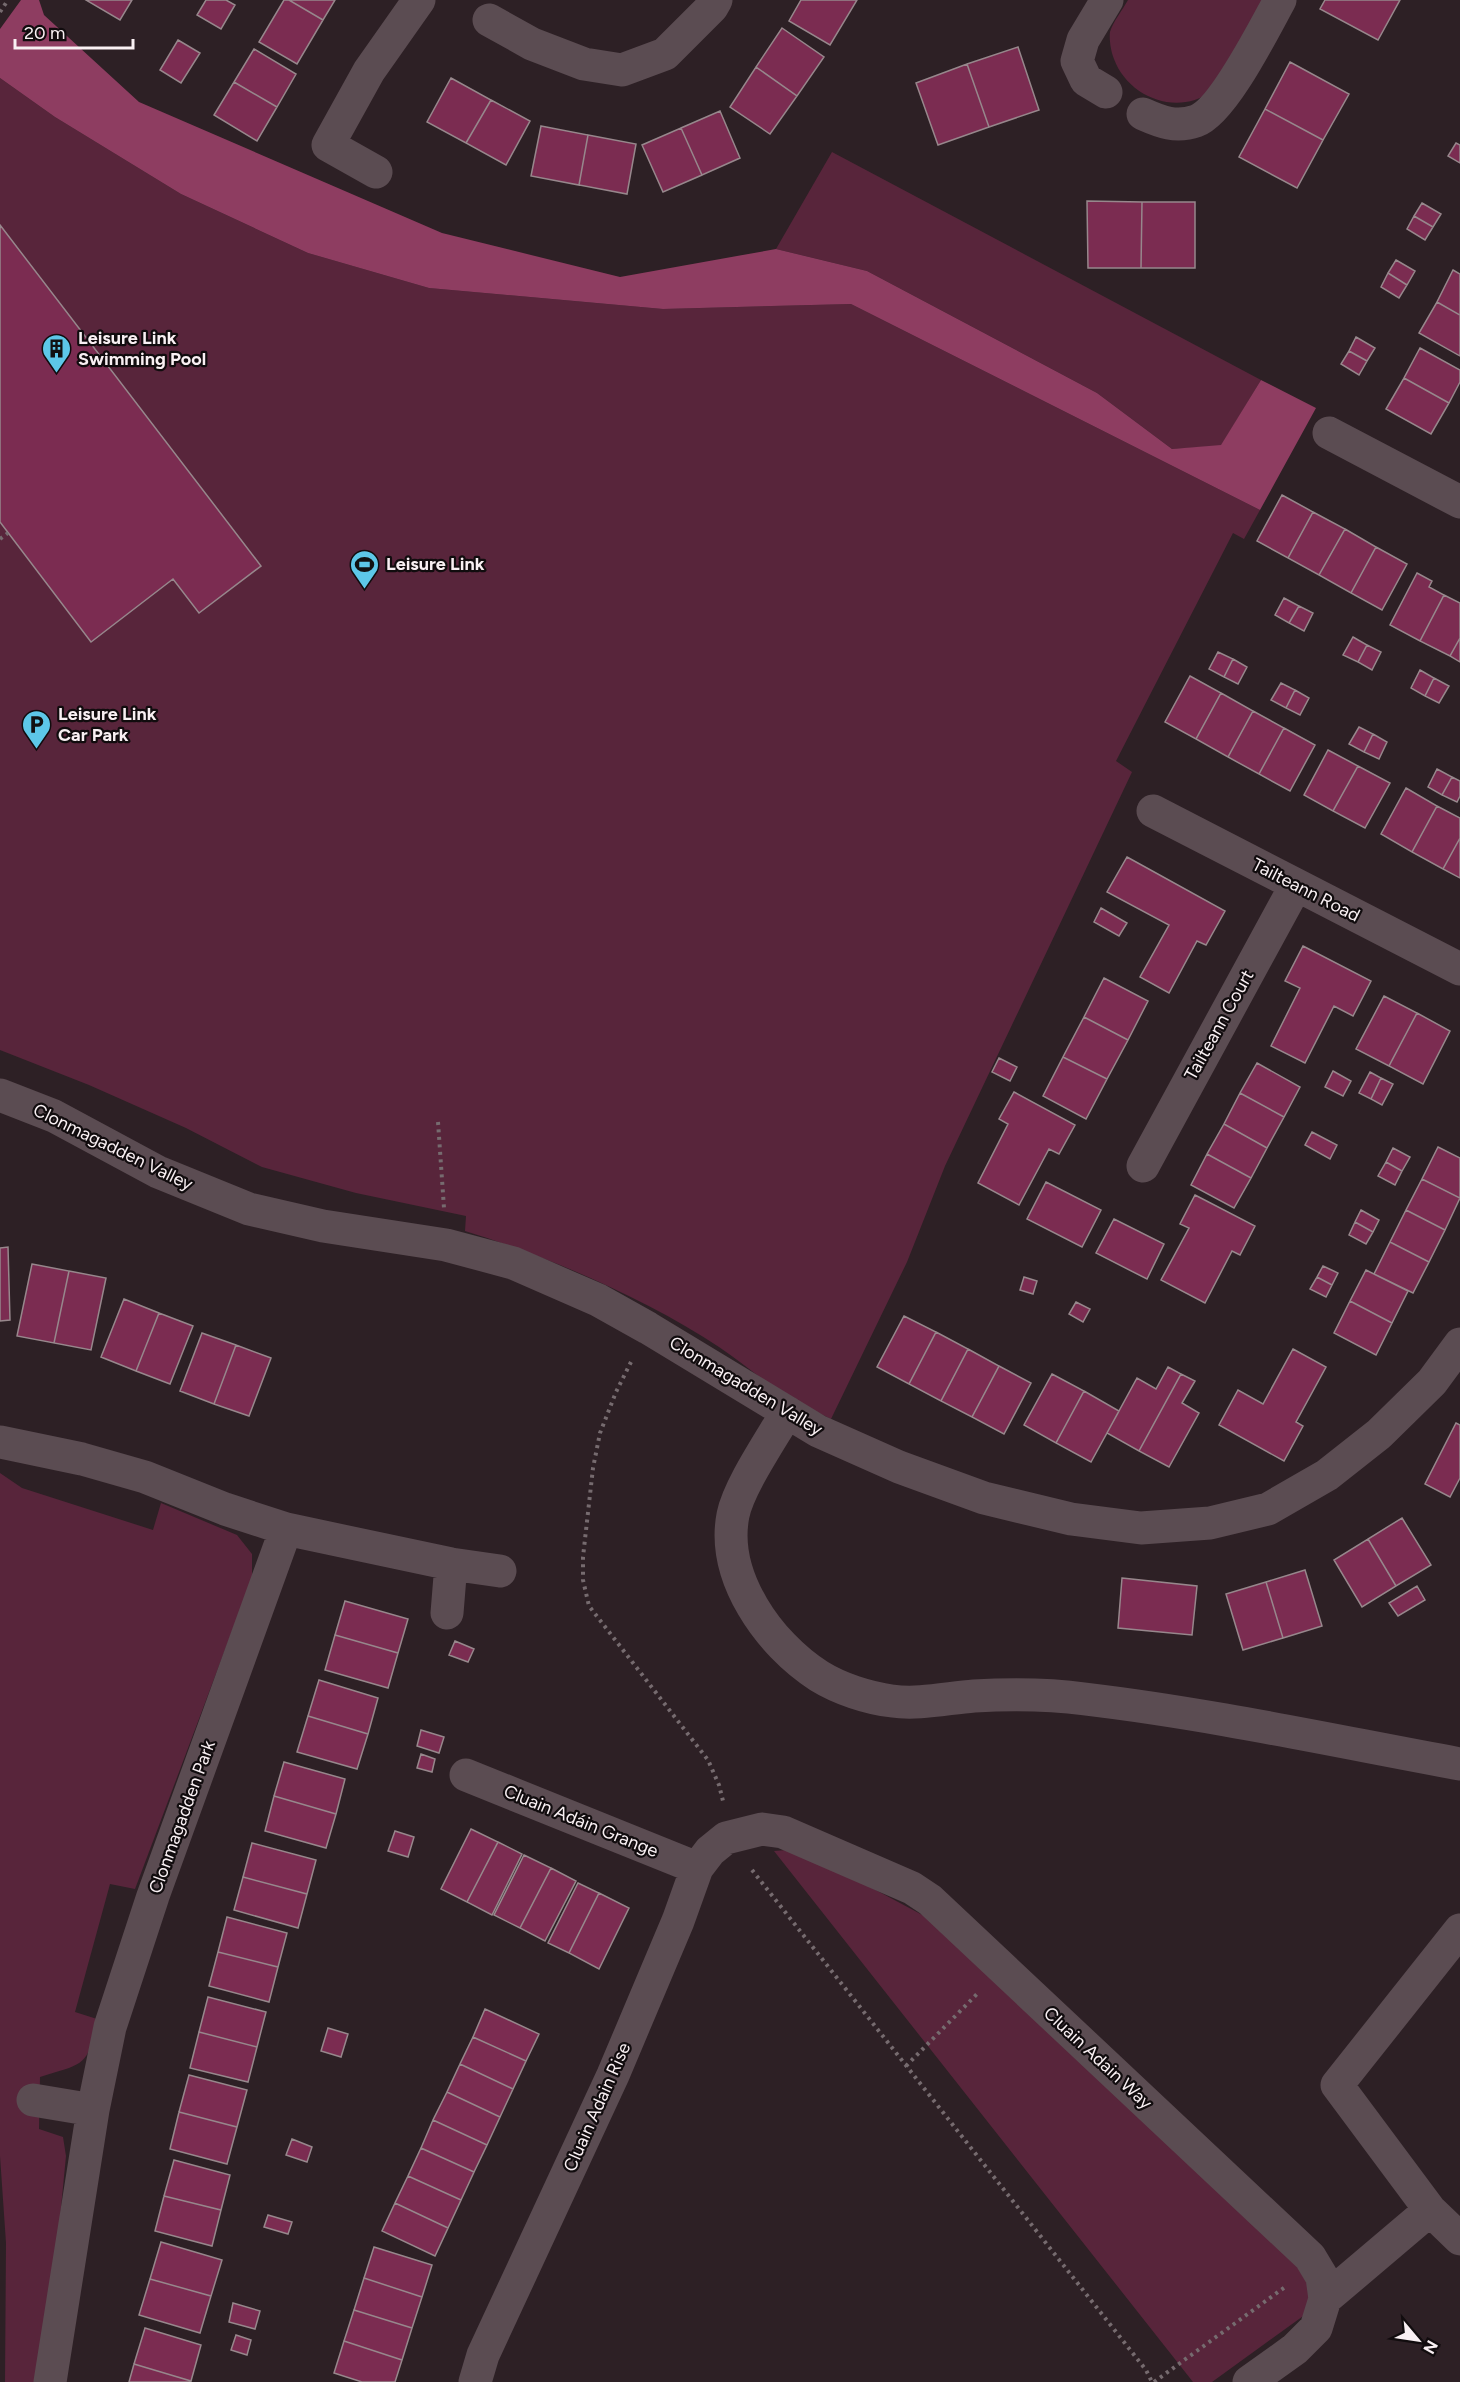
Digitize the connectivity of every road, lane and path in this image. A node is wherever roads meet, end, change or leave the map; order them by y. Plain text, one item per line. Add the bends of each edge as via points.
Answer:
1 (8, 0) edge
2 (419, 0) edge
3 (716, 0) edge
4 (1107, 0) edge
5 (1280, 0) edge
6 (0, 12) edge
7 (489, 20) dead end
8 (1106, 92) dead end
9 (1143, 114) dead end
10 (376, 172) dead end
11 (1329, 433) dead end
12 (1460, 502) edge
13 (8, 533) dead end
14 (0, 539) edge
15 (1153, 811) dead end
16 (1296, 885) junction
17 (1460, 969) edge
18 (0, 1095) edge
19 (438, 1122) dead end
20 (1143, 1166) dead end
21 (446, 1245) junction
22 (648, 1328) junction
23 (1460, 1344) edge
24 (787, 1412) junction
25 (0, 1442) edge
26 (286, 1528) junction
27 (451, 1564) junction
28 (500, 1571) dead end
29 (447, 1613) dead end
30 (1460, 1764) edge
31 (466, 1775) dead end
32 (726, 1838) junction
33 (697, 1868) junction
34 (1460, 1930) edge
35 (1003, 1968) junction
36 (906, 2066) junction
37 (33, 2100) dead end
38 (93, 2110) junction
39 (1430, 2210) junction
40 (1460, 2239) edge
41 (1315, 2265) junction
42 (1325, 2299) junction
43 (50, 2382) edge
44 (475, 2382) edge
45 (1153, 2382) edge
46 (1249, 2382) edge

1 - 6 path
2 - 10 street via 369,70 328,145
3 - 7 street via 665,54 622,70 584,64 532,44
4 - 8 street via 1083,40 1077,61 1086,80
5 - 9 street via 1222,100 1198,121 1167,125
11 - 12 street
13 - 14 path
15 - 16 street, Tailteann Road
16 - 17 street, Tailteann Road
16 - 20 street, Tailteann Court
18 - 21 street, Clonmagadden Valley via 54,1116 158,1172 249,1209 323,1226
19 - 21 path
21 - 22 street, Clonmagadden Valley via 513,1263 598,1300
22 - 24 street, Clonmagadden Valley
22 - 32 path via 600,1433 583,1580 590,1606 708,1760 723,1797 722,1830
23 - 24 street, Clonmagadden Valley via 1432,1382 1379,1434 1327,1475 1268,1509 1210,1523 1141,1528 1071,1519 984,1498 899,1467 818,1431
24 - 30 street via 737,1500 732,1533 734,1561 759,1616 794,1656 822,1678 894,1702 994,1695 1081,1698 1181,1712
25 - 26 street via 145,1477
26 - 27 street
26 - 38 street, Clonmagadden Park via 153,1896 110,2027
27 - 28 street
27 - 29 street
31 - 33 street, Cluain Adáin Grange
32 - 33 street, Cluain Adain Rise
32 - 35 street, Cluain Adain Way via 762,1829 783,1832 912,1888
32 - 36 path
33 - 44 street, Cluain Adain Rise via 613,2075 483,2355
34 - 39 street via 1337,2085
35 - 36 path
35 - 41 street, Cluain Adain Way
36 - 45 path
37 - 38 street
38 - 43 street, Clonmagadden Park
39 - 40 street
39 - 42 street
41 - 42 street, Cluain Adain Way via 1322,2277
41 - 45 path
42 - 46 street via 1316,2328 1295,2349

